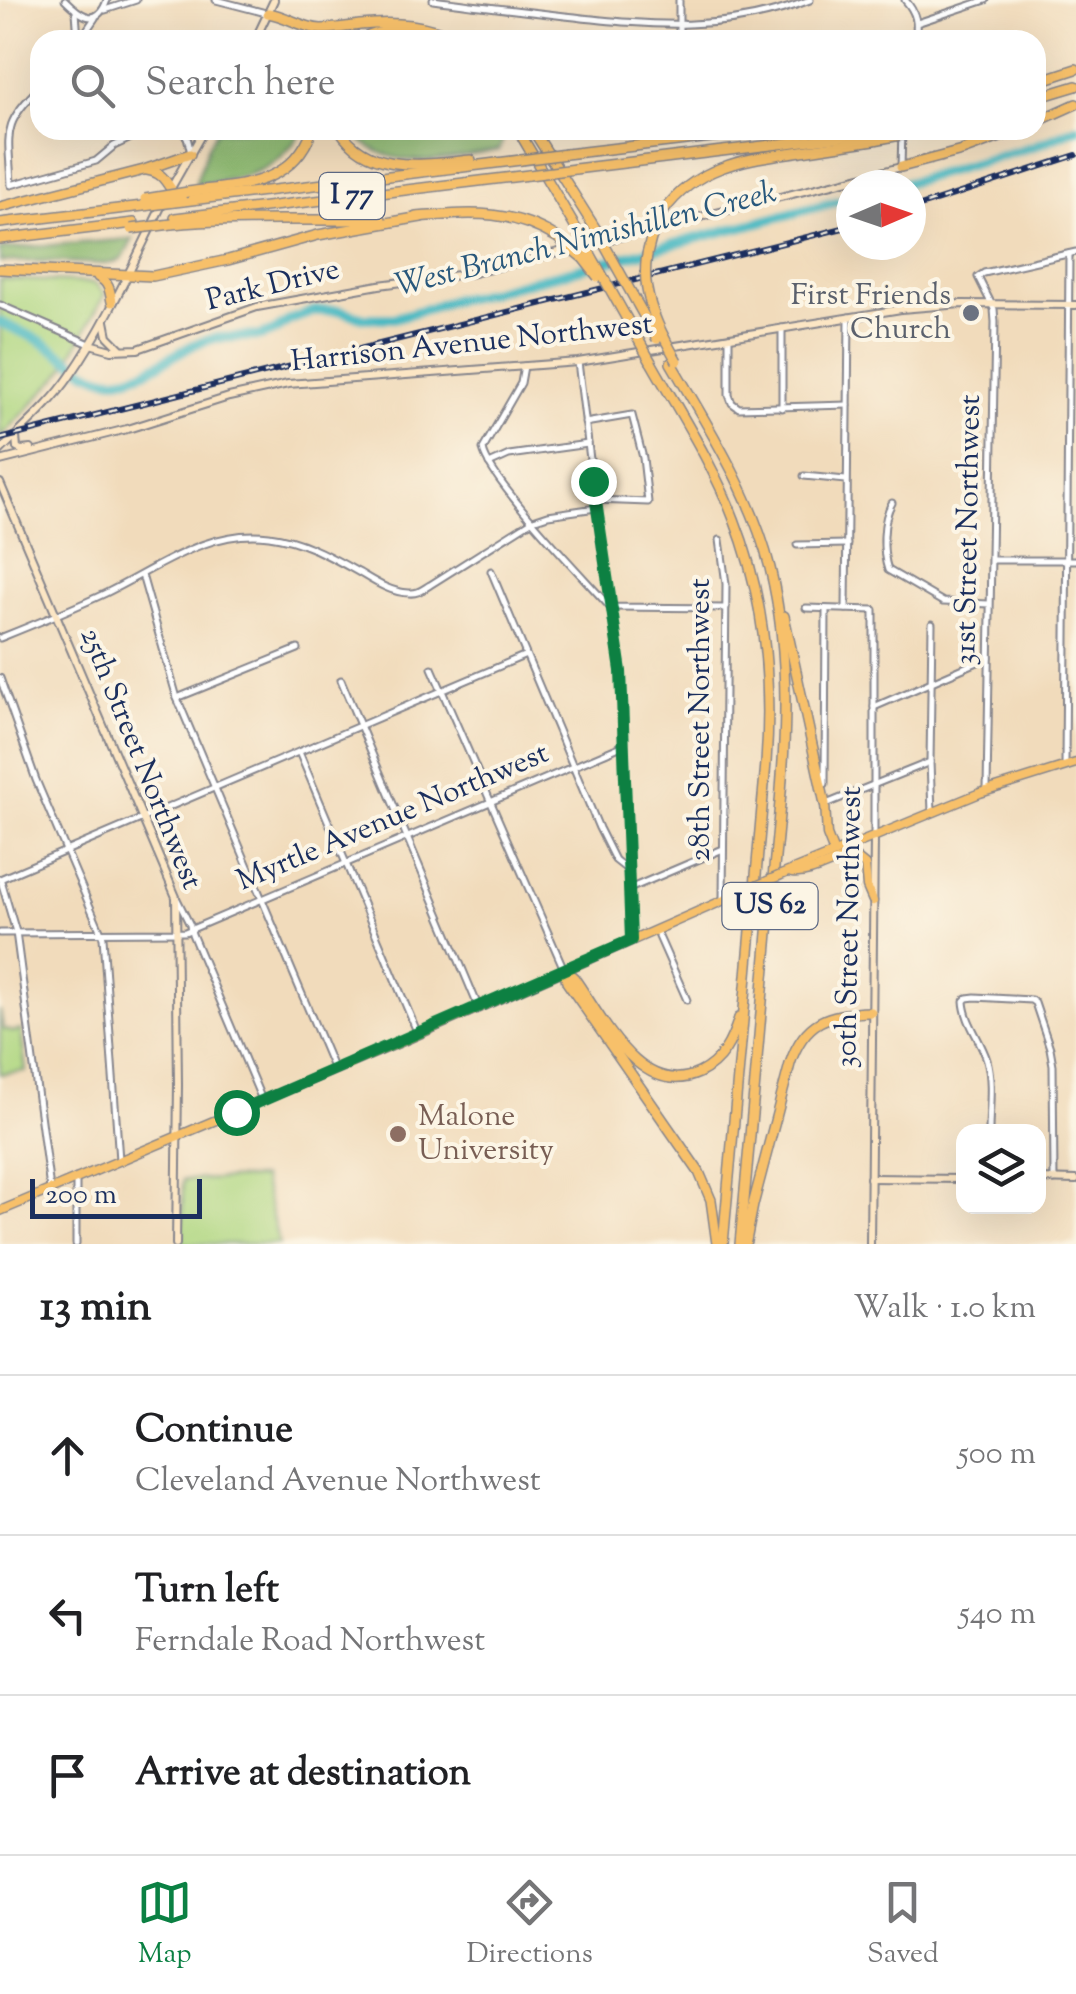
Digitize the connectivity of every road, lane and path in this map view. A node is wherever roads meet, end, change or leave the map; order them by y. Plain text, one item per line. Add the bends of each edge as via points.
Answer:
1 (107, 0) edge
2 (136, 0) edge
3 (216, 0) edge
4 (274, 0) edge
5 (433, 0) edge
6 (680, 0) edge
7 (810, 0) edge
8 (905, 0) edge
9 (986, 0) edge
10 (71, 5) edge
11 (100, 13) junction
12 (268, 13) junction
13 (917, 22) junction
14 (680, 26) junction
15 (77, 30) edge
16 (87, 30) edge
17 (260, 30) edge
18 (436, 30) edge
19 (680, 30) edge
20 (916, 30) edge
21 (1076, 69) edge
22 (1046, 79) edge
23 (1076, 86) edge
24 (1046, 95) edge
25 (30, 98) edge
26 (1076, 104) edge
27 (1046, 118) edge
28 (127, 140) edge
29 (187, 140) edge
30 (198, 140) edge
31 (307, 140) edge
32 (348, 140) edge
33 (524, 140) edge
34 (542, 140) edge
35 (686, 140) edge
36 (846, 140) edge
37 (857, 140) edge
38 (902, 140) edge
39 (991, 140) edge
40 (190, 154) junction
41 (517, 160) junction
42 (901, 167) junction
43 (144, 170) junction
44 (170, 189) junction
45 (186, 196) junction
46 (0, 207) edge
47 (421, 217) junction
48 (174, 221) junction
49 (0, 223) edge
50 (0, 239) edge
51 (1072, 253) edge
52 (0, 269) edge
53 (91, 274) junction
54 (126, 277) junction
55 (112, 302) junction
56 (992, 304) junction
57 (0, 305) edge
58 (1072, 305) edge
59 (849, 316) junction
60 (625, 317) junction
61 (105, 318) junction
62 (782, 328) junction
63 (729, 337) junction
64 (88, 347) junction
65 (126, 350) junction
66 (578, 362) junction
67 (674, 362) junction
68 (524, 366) junction
69 (848, 406) junction
70 (782, 408) junction
71 (585, 423) junction
72 (17, 433) junction
73 (588, 444) junction
74 (62, 446) junction
75 (0, 450) edge
76 (0, 460) edge
77 (489, 464) junction
78 (804, 476) dead end
79 (847, 480) junction
80 (0, 483) edge
81 (892, 503) dead end
82 (596, 504) junction
83 (533, 520) junction
84 (720, 540) dead end
85 (846, 544) junction
86 (797, 545) dead end
87 (992, 560) junction
88 (1072, 560) edge
89 (770, 568) junction
90 (492, 571) dead end
91 (142, 575) junction
92 (990, 604) junction
93 (610, 607) junction
94 (726, 608) junction
95 (806, 608) dead end
96 (826, 609) junction
97 (846, 609) junction
98 (56, 614) junction
99 (932, 624) dead end
100 (0, 638) edge
101 (298, 648) dead end
102 (526, 655) junction
103 (988, 656) junction
104 (432, 668) dead end
105 (0, 678) edge
106 (340, 680) dead end
107 (930, 682) junction
108 (442, 690) junction
109 (177, 698) junction
110 (874, 707) junction
111 (360, 726) junction
112 (624, 745) junction
113 (299, 752) junction
114 (930, 762) junction
115 (1076, 762) edge
116 (573, 766) junction
117 (1065, 766) junction
118 (874, 785) junction
119 (215, 788) junction
120 (987, 790) junction
121 (490, 802) junction
122 (825, 804) junction
123 (932, 812) junction
124 (143, 819) junction
125 (874, 836) junction
126 (407, 837) junction
127 (723, 849) junction
128 (67, 852) junction
129 (834, 852) junction
130 (346, 863) junction
131 (629, 871) junction
132 (784, 874) junction
133 (0, 879) edge
134 (629, 889) junction
135 (176, 897) junction
136 (262, 899) junction
137 (723, 900) junction
138 (873, 901) junction
139 (191, 929) junction
140 (656, 930) junction
141 (16, 932) junction
142 (178, 932) junction
143 (0, 933) edge
144 (102, 933) junction
145 (631, 940) junction
146 (564, 969) junction
147 (746, 994) junction
148 (687, 1000) dead end
149 (478, 1006) junction
150 (871, 1012) junction
151 (418, 1034) junction
152 (334, 1070) junction
153 (262, 1100) junction
154 (989, 1124) edge
155 (178, 1136) junction
156 (119, 1160) junction
157 (76, 1178) junction
158 (870, 1178) junction
159 (956, 1179) edge
160 (1046, 1180) edge
161 (1054, 1180) junction
162 (1076, 1180) edge
163 (50, 1189) junction
164 (0, 1211) edge
165 (76, 1244) edge
166 (176, 1244) edge
167 (720, 1244) edge
168 (743, 1244) edge
169 (870, 1244) edge

1 - 11 street
2 - 11 street
3 - 12 street
4 - 12 street
5 - 14 street
6 - 14 street
7 - 14 street via 747,18
8 - 13 street
9 - 13 street
10 - 11 street via 86,17
10 - 15 street
11 - 16 street
12 - 17 street
12 - 18 highway via 321,29 404,22
13 - 20 street
14 - 19 street
21 - 22 highway
23 - 24 highway
25 - 28 street via 9,128 11,185 96,161
26 - 27 highway
29 - 40 street
30 - 40 street
31 - 45 highway via 297,158 275,174
32 - 41 highway via 386,163
33 - 60 highway, bridge
34 - 67 highway, bridge
35 - 41 highway, I 77, bridge
36 - 48 highway, I 77, bridge
37 - 67 highway, bridge via 725,165 676,195 648,246 645,281
38 - 42 street
39 - 42 highway
40 - 43 highway
40 - 44 street
41 - 45 highway, I 77
42 - 65 street, Park Drive via 500,268 257,307
43 - 44 highway via 162,176
43 - 46 highway
44 - 54 street
45 - 49 highway, I 77, bridge
47 - 48 highway
47 - 54 highway via 318,235 179,272
47 - 60 highway, bridge via 471,213 535,226 591,267
48 - 50 highway, I 77, bridge
51 - 56 street, 31st Street Northwest via 984,272 978,280
51 - 58 street
52 - 53 highway
53 - 54 highway
53 - 55 highway via 104,280
54 - 55 street
55 - 61 street
56 - 58 street, Harrison Avenue Northwest
56 - 59 street, Harrison Avenue Northwest
56 - 87 street, 31st Street Northwest
57 - 64 street
58 - 88 street
59 - 62 street, Harrison Avenue Northwest
59 - 69 street
60 - 147 highway, US 62, bridge via 733,517 763,626 768,733
61 - 64 street
61 - 65 street via 111,341
62 - 63 street, Harrison Avenue Northwest
62 - 70 street
63 - 66 street, Harrison Avenue Northwest
63 - 70 street via 732,403
64 - 65 street, Park Drive
64 - 72 street
66 - 68 street, Harrison Avenue Northwest
66 - 71 street
67 - 89 highway, US 62 via 723,444
68 - 74 street, Harrison Avenue Northwest via 267,388
68 - 77 street via 483,450
69 - 70 street
69 - 79 street
71 - 73 street
71 - 82 street via 632,415 643,458 648,502
72 - 74 street via 21,450
72 - 75 street
73 - 77 street
73 - 82 street
74 - 76 street, Harrison Avenue Northwest
77 - 83 street
78 - 79 street
79 - 85 street
80 - 98 street, 25th Street Northwest
81 - 92 street via 888,570 939,600
82 - 83 street
82 - 93 street
83 - 91 street via 412,594 308,546 262,535 212,541
83 - 93 street
84 - 94 street, 28th Street Northwest
85 - 86 street
85 - 97 street
87 - 88 street
87 - 92 street, 31st Street Northwest
88 - 117 street
89 - 122 highway
89 - 168 highway, US 62 via 785,664 785,728
90 - 102 street
91 - 98 street
91 - 109 street
92 - 103 street, 31st Street Northwest
93 - 94 street
93 - 112 street
94 - 127 street, 28th Street Northwest
95 - 96 street
96 - 97 street
96 - 122 street
97 - 110 street, 30th Street Northwest via 874,610
98 - 100 street
98 - 124 street, 25th Street Northwest
99 - 107 street
101 - 109 street
102 - 108 street
102 - 116 street
103 - 107 street
103 - 120 street, 31st Street Northwest
104 - 108 street
105 - 128 street
106 - 111 street
107 - 110 street
107 - 114 street
108 - 111 street
108 - 121 street
109 - 119 street
110 - 118 street, 30th Street Northwest
111 - 113 street
111 - 126 street
112 - 116 street, Myrtle Avenue Northwest
112 - 131 street
113 - 119 street
113 - 130 street
114 - 118 street
114 - 123 street
115 - 117 main road
116 - 121 street, Myrtle Avenue Northwest
116 - 131 street via 614,860
117 - 120 main road
118 - 122 street
118 - 125 street, 30th Street Northwest
119 - 124 street
119 - 136 street
120 - 123 main road
121 - 126 street, Myrtle Avenue Northwest
121 - 146 street
122 - 129 main road
123 - 125 main road
124 - 128 street
124 - 135 street, 25th Street Northwest
125 - 129 main road
125 - 138 street, 30th Street Northwest
126 - 130 street, Myrtle Avenue Northwest
126 - 149 street
127 - 134 street
127 - 137 street, 28th Street Northwest
128 - 133 street
128 - 144 street
129 - 132 main road
130 - 136 street, Myrtle Avenue Northwest
130 - 151 street
131 - 134 street
132 - 137 main road, bridge
132 - 138 main road via 854,856 866,868
133 - 141 street
134 - 145 street
135 - 139 street
135 - 142 street, 25th Street Northwest
136 - 139 street, Myrtle Avenue Northwest
136 - 152 street
137 - 140 main road
138 - 150 street, 30th Street Northwest
139 - 142 street, Myrtle Avenue Northwest
139 - 153 street
140 - 145 main road
140 - 148 street
141 - 143 street, Myrtle Avenue Northwest
141 - 144 street, Myrtle Avenue Northwest
141 - 163 street
142 - 144 street, Myrtle Avenue Northwest
142 - 155 street, 25th Street Northwest
144 - 156 street
145 - 146 main road
146 - 147 highway via 632,1059 670,1078 695,1074 722,1055
146 - 149 main road
146 - 167 highway via 700,1172
147 - 167 highway, US 62
149 - 151 main road
150 - 158 street, 30th Street Northwest
150 - 168 highway via 825,1018 798,1043
151 - 152 main road
152 - 153 main road
153 - 155 main road
154 - 161 street via 988,1069 964,1003 1029,999 1053,1064
155 - 156 main road
155 - 166 street, 25th Street Northwest
156 - 157 main road
157 - 163 main road
157 - 165 street
158 - 159 street
158 - 169 street, 30th Street Northwest
160 - 161 street
161 - 162 street
163 - 164 main road

